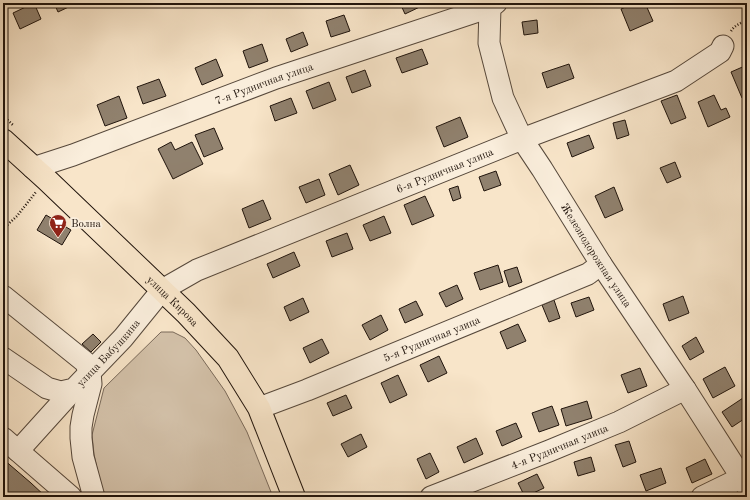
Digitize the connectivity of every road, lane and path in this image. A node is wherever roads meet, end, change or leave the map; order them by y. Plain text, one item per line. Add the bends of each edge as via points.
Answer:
1 (493, 5) edge
2 (723, 46) dead end
3 (522, 139) junction
4 (3, 140) edge
5 (39, 174) junction
6 (3, 229) edge
7 (601, 264) junction
8 (162, 290) junction
9 (3, 296) edge
10 (3, 358) edge
11 (90, 372) junction
12 (74, 389) junction
13 (684, 389) junction
14 (259, 408) junction
15 (11, 444) edge
16 (744, 482) edge
17 (71, 497) edge
18 (94, 497) edge
19 (294, 497) edge
20 (431, 497) edge
21 (702, 497) edge

1 - 3 street, Железнодорожная улица via 489,43 503,98
1 - 5 street, 7-я Рудничная улица via 276,78 73,155
2 - 3 street, 6-я Рудничная улица via 720,52 676,81
3 - 7 street, Железнодорожная улица
3 - 8 street, 6-я Рудничная улица via 197,270
4 - 5 main road, улица Кирова
5 - 6 path via 17,216
5 - 8 main road, улица Кирова
7 - 13 street, Железнодорожная улица
7 - 14 street, 5-я Рудничная улица via 588,274
8 - 11 street, улица Бабушкина via 123,338
8 - 14 main road, улица Кирова via 228,358
9 - 11 street via 85,362
10 - 12 street, улица Бабушкина via 47,388 61,392
11 - 12 street, улица Бабушкина
11 - 18 street via 91,384 80,438
12 - 15 street
13 - 16 street, Железнодорожная улица
13 - 20 street, 4-я Рудничная улица via 619,422
14 - 19 main road, улица Кирова
15 - 17 street
16 - 21 street

